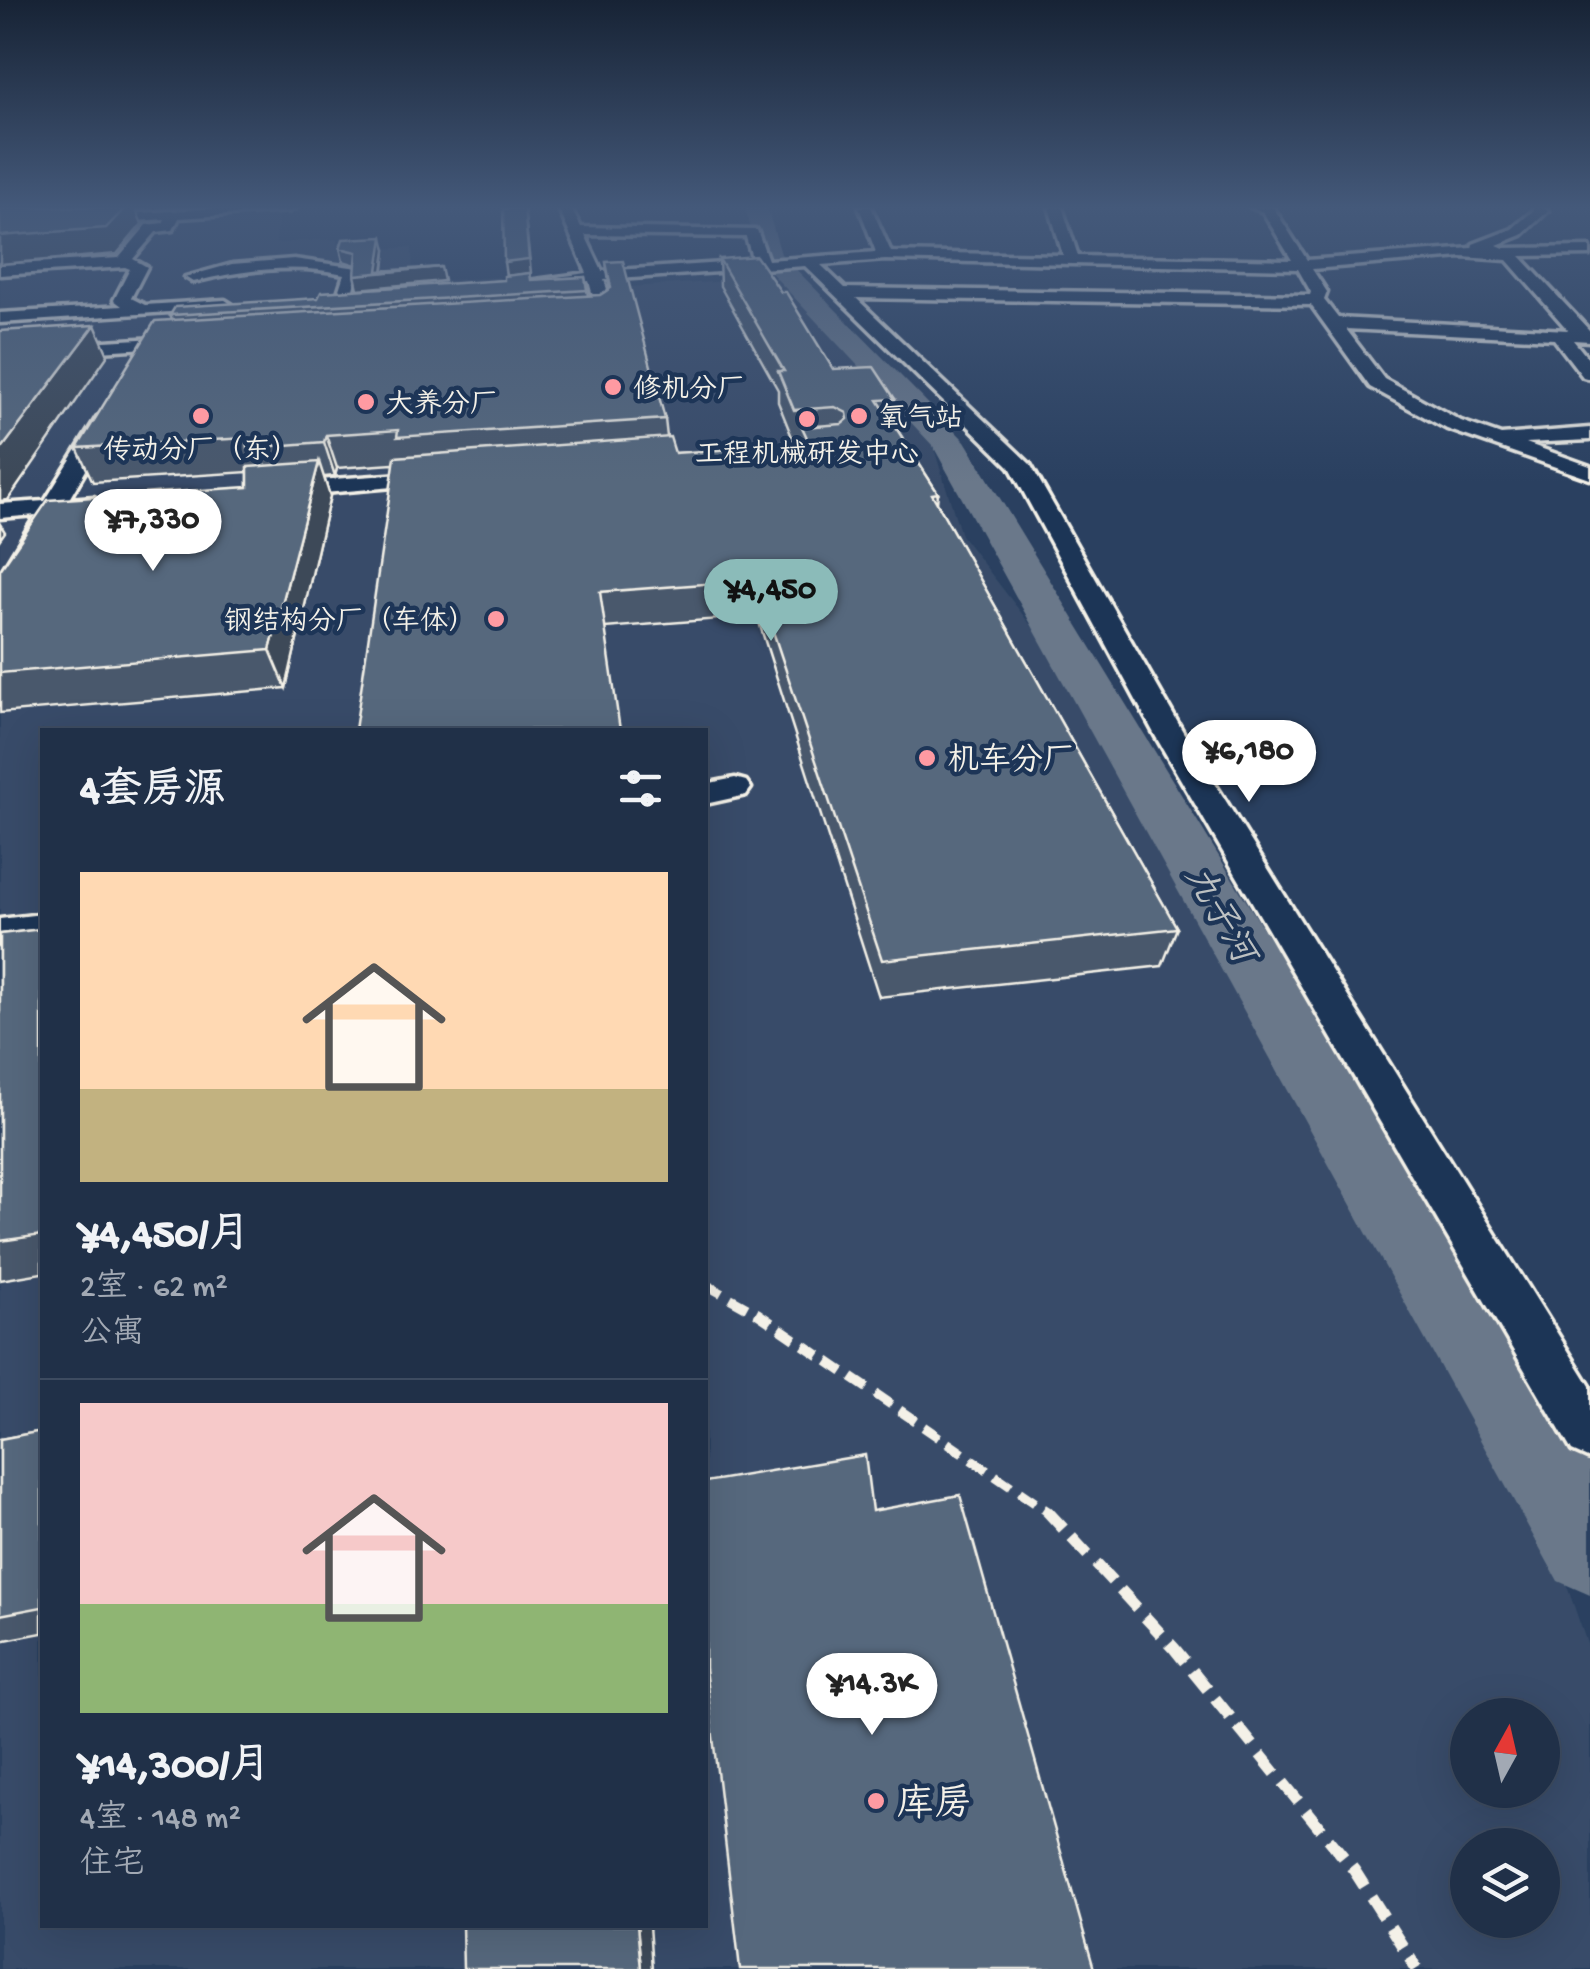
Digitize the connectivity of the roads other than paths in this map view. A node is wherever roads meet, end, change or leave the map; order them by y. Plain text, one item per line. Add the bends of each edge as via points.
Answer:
1 (123, 299) edge
2 (341, 299) edge
3 (600, 299) edge
4 (848, 299) edge
5 (1241, 299) edge
6 (1552, 299) edge
7 (326, 300) edge
8 (1316, 300) joint
9 (252, 304) edge
10 (143, 310) junction
11 (603, 315) edge
12 (0, 318) edge
13 (1334, 322) junction
14 (1560, 335) junction
15 (1586, 335) edge
16 (212, 339) edge
17 (0, 352) edge
18 (1590, 374) edge
19 (122, 392) edge
20 (1590, 434) edge
21 (1496, 440) junction
22 (1590, 473) edge
23 (460, 476) edge
24 (248, 492) edge
25 (110, 503) edge
26 (51, 508) junction
27 (0, 512) edge
28 (0, 594) edge
29 (40, 928) edge
30 (0, 932) edge
31 (1590, 1432) edge

1 - 10 street
2 - 7 street
3 - 11 street
4 - 31 street via 1019,464 1171,738
5 - 8 street
6 - 15 street
8 - 13 street
9 - 10 street
10 - 12 street
13 - 14 street
13 - 21 street via 1377,383 1425,412
14 - 15 street
14 - 18 street
16 - 17 street via 148,351
19 - 26 street
20 - 21 street
21 - 22 street
23 - 24 street
25 - 26 street
26 - 27 street
26 - 28 street
29 - 30 street

